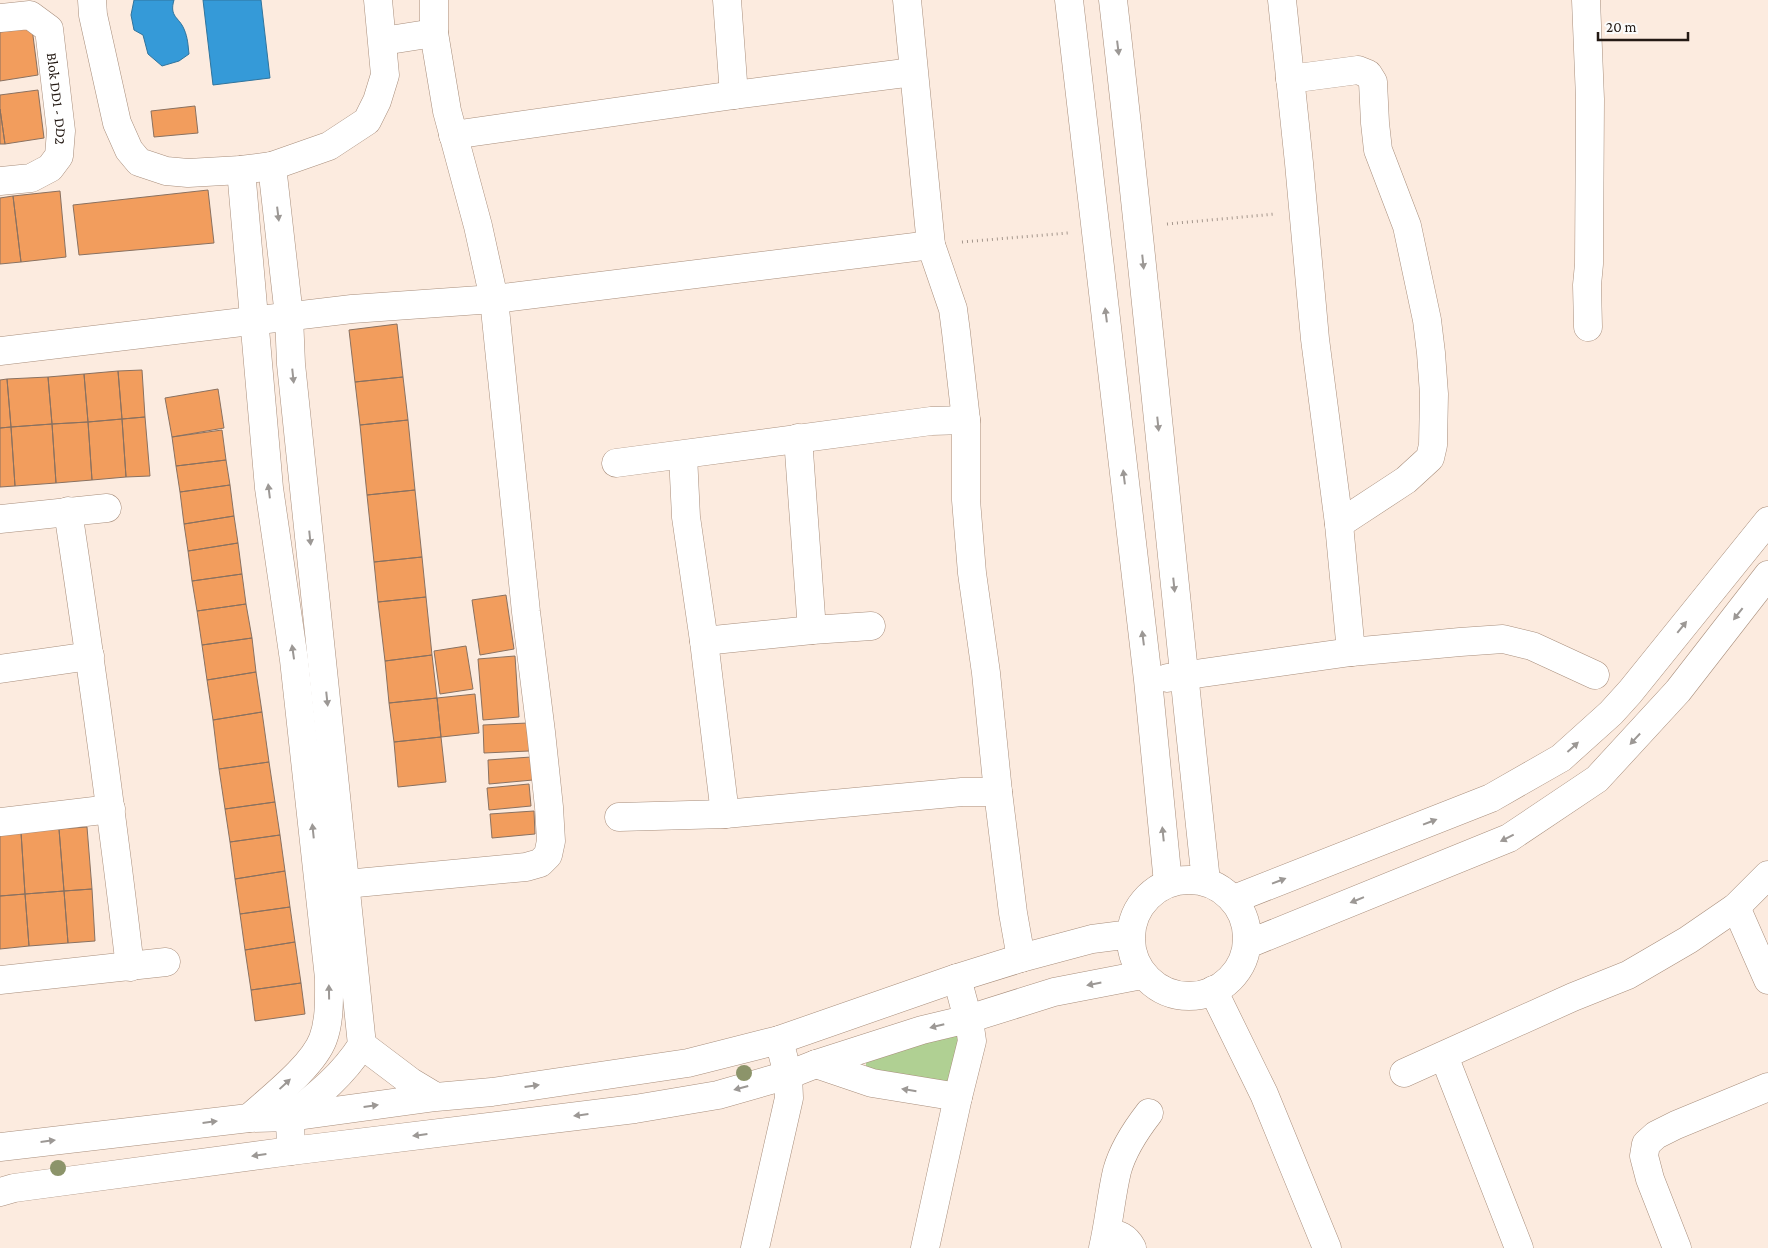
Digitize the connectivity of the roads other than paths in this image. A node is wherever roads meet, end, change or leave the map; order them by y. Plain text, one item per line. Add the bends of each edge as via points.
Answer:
1 (92, 0) edge
2 (378, 0) edge
3 (434, 0) edge
4 (727, 0) edge
5 (906, 0) edge
6 (1069, 0) edge
7 (1113, 0) edge
8 (1282, 0) edge
9 (1586, 0) edge
10 (0, 18) edge
11 (434, 33) junction
12 (383, 41) junction
13 (913, 72) junction
14 (1290, 79) junction
15 (734, 95) junction
16 (452, 135) junction
17 (272, 166) junction
18 (241, 170) junction
19 (0, 181) edge
20 (1139, 227) junction
21 (1096, 230) junction
22 (931, 245) junction
23 (494, 299) junction
24 (289, 316) junction
25 (255, 320) junction
26 (1588, 327) dead end
27 (0, 351) edge
28 (966, 420) junction
29 (798, 438) junction
30 (683, 455) junction
31 (616, 463) dead end
32 (107, 508) dead end
33 (68, 511) junction
34 (0, 519) edge
35 (1768, 521) edge
36 (1339, 524) junction
37 (1768, 575) edge
38 (871, 626) dead end
39 (812, 630) junction
40 (704, 641) junction
41 (1351, 652) junction
42 (90, 656) junction
43 (0, 669) edge
44 (1595, 675) dead end
45 (1183, 676) junction
46 (1148, 680) junction
47 (998, 792) junction
48 (111, 809) junction
49 (725, 814) junction
50 (619, 817) dead end
51 (0, 822) edge
52 (1768, 874) edge
53 (1206, 882) junction
54 (1168, 883) junction
55 (346, 884) junction
56 (1234, 899) junction
57 (1736, 907) junction
58 (1131, 934) junction
59 (1248, 944) junction
60 (1021, 958) junction
61 (166, 962) dead end
62 (130, 966) junction
63 (1142, 975) junction
64 (957, 978) junction
65 (0, 980) edge
66 (1768, 980) edge
67 (1213, 990) junction
68 (968, 1019) junction
69 (779, 1040) junction
70 (362, 1045) junction
71 (1444, 1056) junction
72 (816, 1064) junction
73 (1404, 1073) dead end
74 (788, 1075) junction
75 (1768, 1087) edge
76 (492, 1092) junction
77 (436, 1097) junction
78 (958, 1097) junction
79 (1149, 1113) dead end
80 (290, 1117) junction
81 (250, 1118) junction
82 (496, 1126) junction
83 (0, 1147) edge
84 (291, 1151) junction
85 (0, 1192) edge
86 (1105, 1240) edge
87 (755, 1248) edge
88 (925, 1248) edge
89 (1132, 1248) edge
90 (1327, 1248) edge
91 (1519, 1248) edge
92 (1677, 1248) edge

1 - 18 street via 117,123 129,150 139,162 166,171 188,173
2 - 12 street
3 - 11 street
4 - 15 street
5 - 13 street
6 - 21 street
7 -> 20 street
8 - 14 street
9 - 26 street via 1590,99
10 - 19 street, Blok DD1 - DD2 via 30,15 50,29 61,130 59,156 50,168 31,178
11 - 12 street
11 - 16 street
12 - 17 street via 385,75 377,101 366,121 329,146
13 - 15 street
13 - 22 street
14 - 36 street via 1315,339
14 - 36 street via 1358,70 1368,74 1373,82 1378,150 1407,226 1432,353 1434,394 1430,458 1406,480
15 - 16 street
16 - 23 street via 478,226
17 - 18 street
17 -> 24 street
18 - 25 street
20 - 21 street
20 -> 45 street
46 -> 21 street
22 - 23 street
22 - 28 street via 953,309
23 - 24 street
23 - 55 street via 549,807 551,841 548,855 526,867
24 - 25 street
24 -> 55 street
25 - 27 street
81 -> 25 street via 308,1062 322,1040 329,998 294,660 269,488
28 - 29 street via 931,421
28 - 47 street via 966,500 972,573
29 - 30 street
29 - 39 street
30 - 31 street
30 - 40 street via 686,517
32 - 33 street
33 - 34 street
33 - 42 street
56 -> 35 street via 1491,798 1561,758 1630,692
36 - 41 street
37 -> 59 street via 1678,692 1597,779 1509,838
38 - 39 street
39 - 40 street
40 - 49 street
41 - 44 street via 1503,640 1532,646
41 - 45 street
42 - 43 street
42 - 48 street
45 - 46 street
45 - 53 street
54 -> 46 street
47 - 49 street via 962,792
47 - 60 street
48 - 51 street
48 - 62 street
49 - 50 street
52 - 57 street
53 - 54 street via 1187,879
53 - 56 street via 1222,888
54 - 58 street via 1142,903 1134,918
55 - 70 street
56 - 59 street via 1247,928
57 - 66 street
57 - 71 street via 1628,975
58 - 60 street via 1092,939
58 - 63 street via 1132,948
59 - 67 street via 1236,974
60 - 64 street
61 - 62 street
62 - 65 street
63 - 67 street via 1166,991 1180,995 1195,996
63 -> 68 street via 1054,992
64 - 68 street
64 - 69 street
67 - 90 street via 1264,1094
68 -> 72 street via 922,1030
68 - 78 street via 972,1041
69 - 74 street
76 -> 69 street via 688,1063
70 - 77 street
70 - 80 street via 329,1086
71 - 73 street
71 - 91 street
72 - 74 street
78 -> 72 street via 872,1083
74 -> 82 street via 718,1095 679,1102
74 - 87 street via 783,1127
75 - 92 street via 1676,1124 1646,1144 1644,1156 1650,1179
76 - 77 street
76 - 82 street
80 -> 77 street
78 - 88 street
79 - 86 street via 1136,1129 1118,1171
80 - 81 street
80 - 84 street
83 -> 81 street
82 -> 84 street
84 -> 85 street
86 - 89 street via 1122,1236

